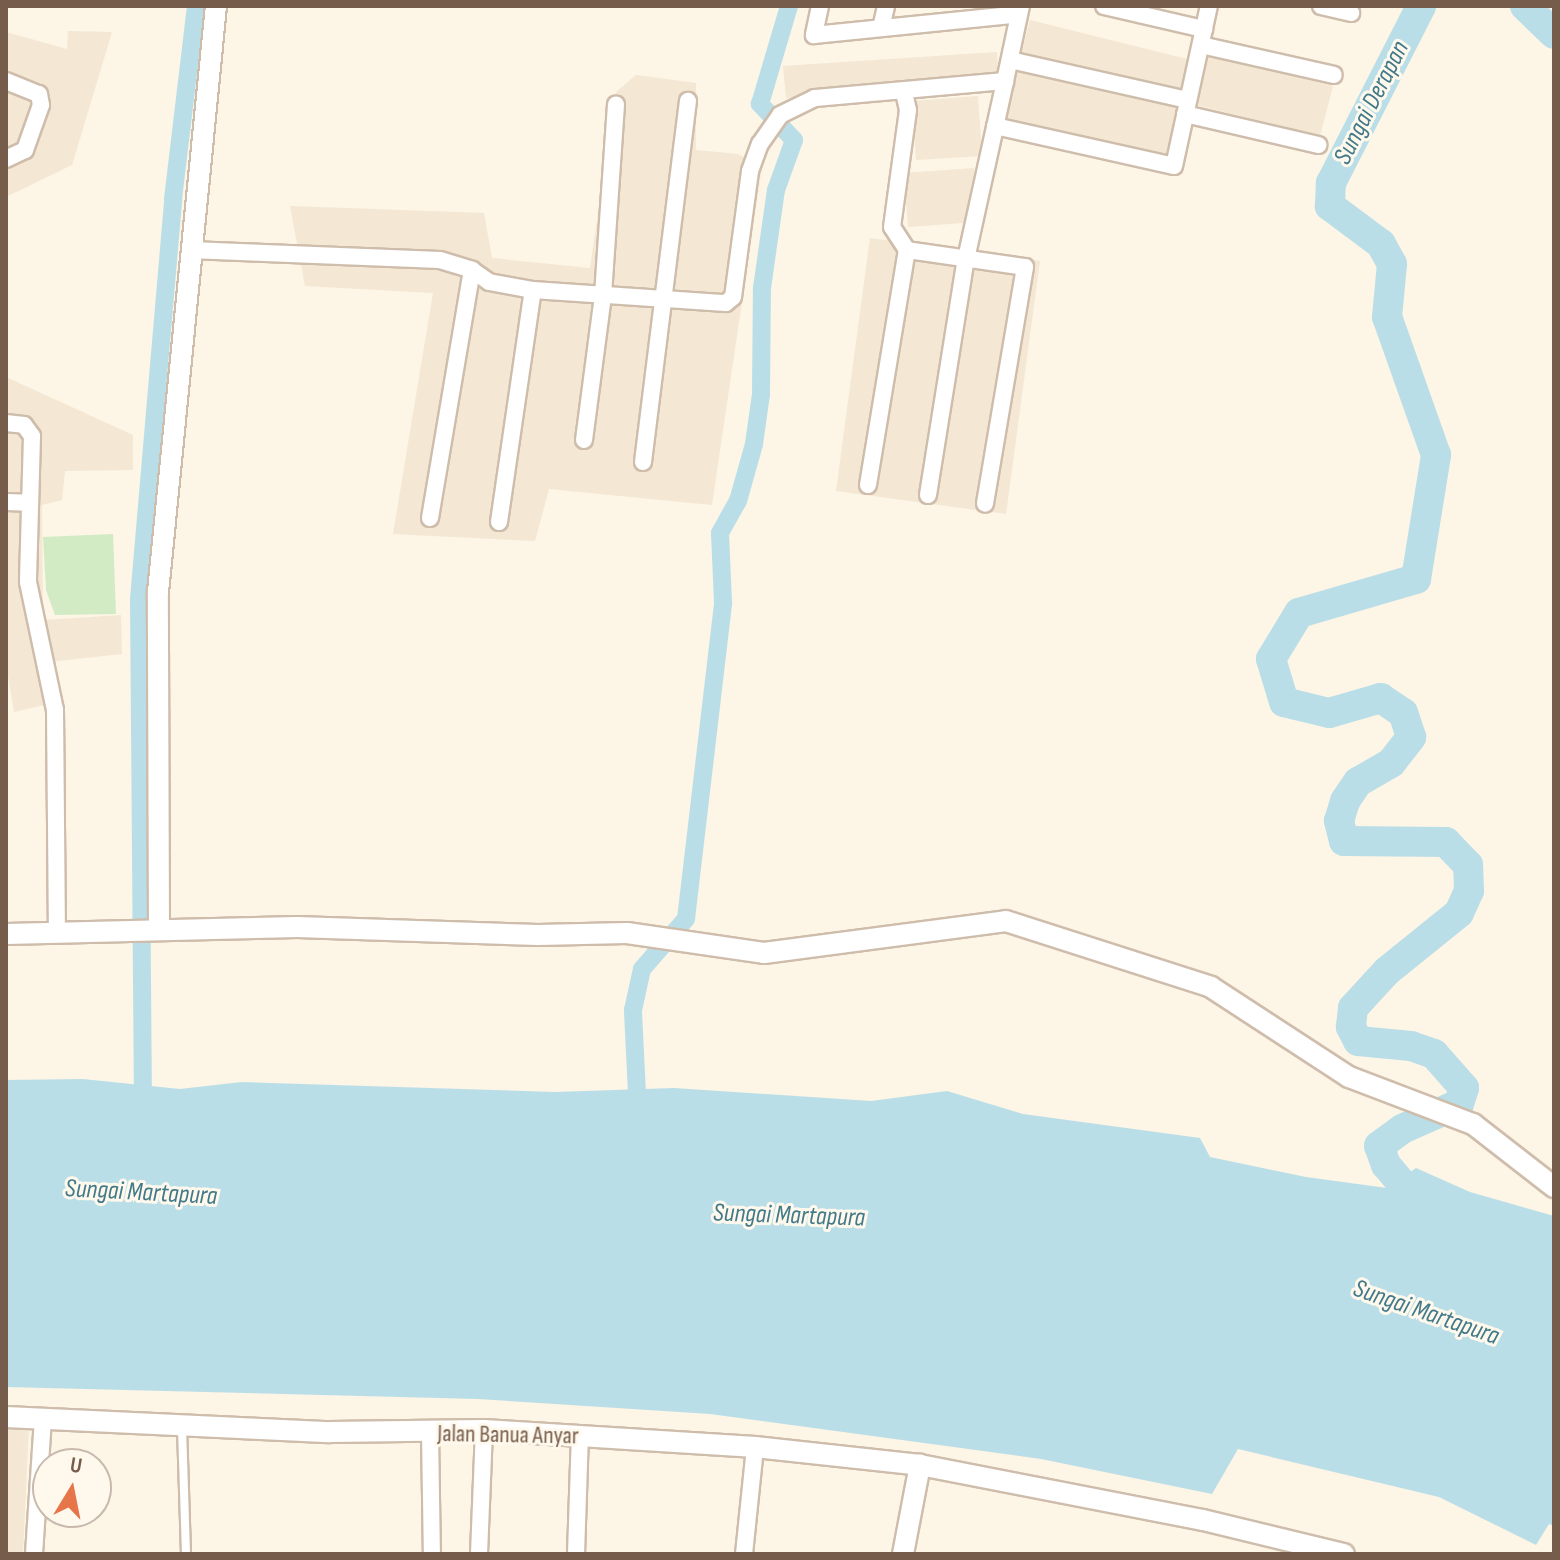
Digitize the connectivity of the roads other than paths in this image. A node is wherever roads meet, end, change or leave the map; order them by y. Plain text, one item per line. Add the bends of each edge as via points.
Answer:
1 (216, 6) edge
2 (820, 6) edge
3 (886, 6) edge
4 (1104, 6) edge
5 (1209, 6) edge
6 (1321, 6) edge
7 (1020, 10) edge
8 (952, 13) edge
9 (1351, 13) dead end
10 (881, 28) junction
11 (1203, 37) junction
12 (1010, 60) junction
13 (1334, 75) dead end
14 (6, 81) edge
15 (1005, 81) junction
16 (904, 93) junction
17 (688, 101) dead end
18 (616, 104) dead end
19 (1187, 107) junction
20 (995, 126) junction
21 (1318, 145) dead end
22 (6, 159) edge
23 (190, 250) junction
24 (907, 250) junction
25 (966, 259) junction
26 (472, 270) junction
27 (533, 290) junction
28 (603, 295) junction
29 (665, 299) junction
30 (6, 423) edge
31 (584, 440) dead end
32 (643, 462) dead end
33 (868, 485) dead end
34 (928, 495) dead end
35 (6, 502) edge
36 (29, 503) junction
37 (985, 504) dead end
38 (430, 518) dead end
39 (499, 522) dead end
40 (146, 930) junction
41 (57, 931) junction
42 (6, 934) edge
43 (1554, 1187) edge
44 (6, 1417) edge
45 (43, 1420) junction
46 (182, 1426) junction
47 (484, 1430) junction
48 (430, 1433) junction
49 (580, 1436) junction
50 (755, 1447) junction
51 (920, 1465) junction
52 (34, 1554) edge
53 (186, 1554) edge
54 (432, 1554) edge
55 (479, 1554) edge
56 (576, 1554) edge
57 (744, 1554) edge
58 (903, 1554) edge
59 (1344, 1554) edge

1 - 23 street
2 - 10 street via 814,35
3 - 10 street
4 - 11 street
5 - 11 street
6 - 9 street
7 - 8 street
7 - 12 street
8 - 10 street
11 - 13 street
11 - 19 street
12 - 15 street
12 - 19 street
14 - 22 street via 39,94 41,105 25,150
15 - 16 street
15 - 20 street
16 - 24 street via 908,110 892,227
16 - 29 street via 804,99 780,115 750,171 733,297 726,303
17 - 29 street
18 - 28 street
19 - 20 street via 1174,166
19 - 21 street
20 - 25 street
23 - 26 street via 440,260
23 - 40 street via 156,625
24 - 25 street
24 - 33 street
25 - 34 street
25 - 37 street via 1025,267
26 - 27 street via 489,282
26 - 38 street
27 - 28 street
27 - 39 street
28 - 29 street
28 - 31 street
29 - 32 street
30 - 36 street via 24,425 32,436
35 - 36 street
36 - 41 street via 29,598 56,723
40 - 41 street
40 - 43 street via 297,927 658,936 764,953 992,921 1024,924 1193,979 1349,1077 1473,1124
41 - 42 street
44 - 45 street, Jalan Banua Anyar
45 - 46 street, Jalan Banua Anyar
45 - 52 street
46 - 48 street, Jalan Banua Anyar
46 - 53 lane
47 - 48 street, Jalan Banua Anyar
47 - 49 street, Jalan Banua Anyar
47 - 55 street
48 - 54 street
49 - 50 street, Jalan Banua Anyar
49 - 56 street
50 - 51 street, Jalan Banua Anyar
50 - 57 street
51 - 58 street
51 - 59 street, Jalan Banua Anyar via 1203,1520

